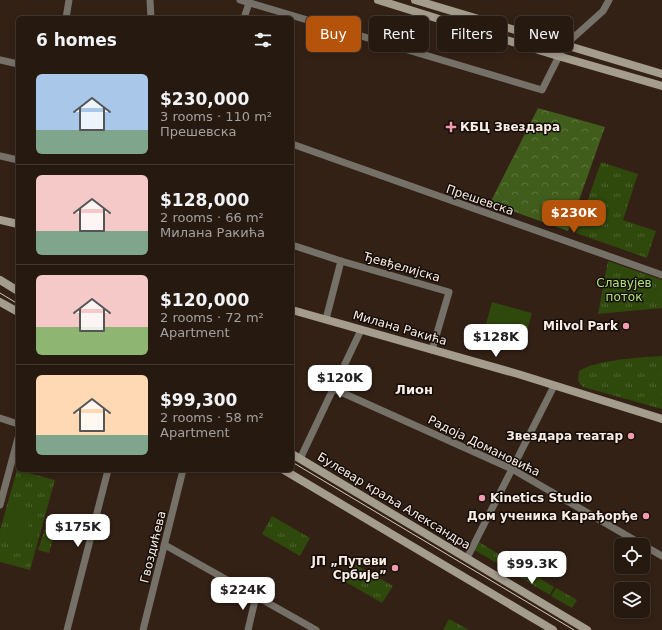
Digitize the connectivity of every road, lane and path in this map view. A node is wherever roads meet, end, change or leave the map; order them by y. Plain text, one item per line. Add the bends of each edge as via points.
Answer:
1 (69, 0) edge
2 (150, 0) edge
3 (240, 0) edge
4 (378, 0) edge
5 (415, 0) edge
6 (609, 0) edge
7 (249, 3) junction
8 (66, 16) edge
9 (151, 16) edge
10 (245, 16) edge
11 (293, 16) edge
12 (294, 16) edge
13 (515, 31) edge
14 (573, 38) edge
15 (573, 49) edge
16 (560, 52) edge
17 (558, 56) junction
18 (0, 60) edge
19 (16, 64) edge
20 (662, 74) edge
21 (662, 86) edge
22 (294, 145) edge
23 (0, 156) edge
24 (16, 160) edge
25 (0, 220) edge
26 (16, 224) edge
27 (294, 246) edge
28 (340, 261) junction
29 (662, 275) edge
30 (0, 280) edge
31 (16, 290) edge
32 (0, 302) edge
33 (16, 311) edge
34 (294, 311) edge
35 (326, 319) junction
36 (361, 330) junction
37 (432, 350) junction
38 (554, 386) junction
39 (334, 389) junction
40 (0, 418) edge
41 (662, 419) edge
42 (16, 423) edge
43 (16, 445) edge
44 (294, 455) edge
45 (300, 459) junction
46 (512, 469) junction
47 (107, 472) edge
48 (183, 472) edge
49 (287, 472) edge
50 (0, 505) edge
51 (165, 545) junction
52 (662, 556) edge
53 (467, 558) junction
54 (256, 596) junction
55 (67, 630) edge
56 (143, 630) edge
57 (248, 630) edge
58 (316, 630) edge
59 (553, 630) edge
60 (587, 630) edge

1 - 8 street
2 - 9 street
3 - 7 street
4 - 17 main road
5 - 13 main road
6 - 14 street via 603,11
7 - 10 street
7 - 11 street
12 - 17 street via 542,90
15 - 20 main road
16 - 17 street
17 - 21 main road
18 - 19 street
22 - 29 street, Прешевска
23 - 24 street
25 - 26 main road
27 - 28 street, Ђевђелијска
28 - 35 street
28 - 37 street, Ђевђелијска via 449,292
30 - 31 main road
32 - 33 main road
34 - 35 main road, Милана Ракића
35 - 36 main road, Милана Ракића
36 - 37 main road, Милана Ракића
36 - 39 street
37 - 38 main road, Милана Ракића
38 - 41 main road, Милана Ракића
38 - 46 street
39 - 45 street
39 - 46 street, Радоја Домановића
40 - 42 street
43 - 50 street
44 - 45 main road, Булевар краља Александра
45 - 53 main road, Булевар краља Александра
46 - 52 street, Радоја Домановића
46 - 53 street
47 - 55 street
48 - 51 street, Гвоздићева
49 - 59 main road
51 - 54 street
51 - 56 street, Гвоздићева
53 - 60 main road, Булевар краља Александра
54 - 57 street
54 - 58 street

